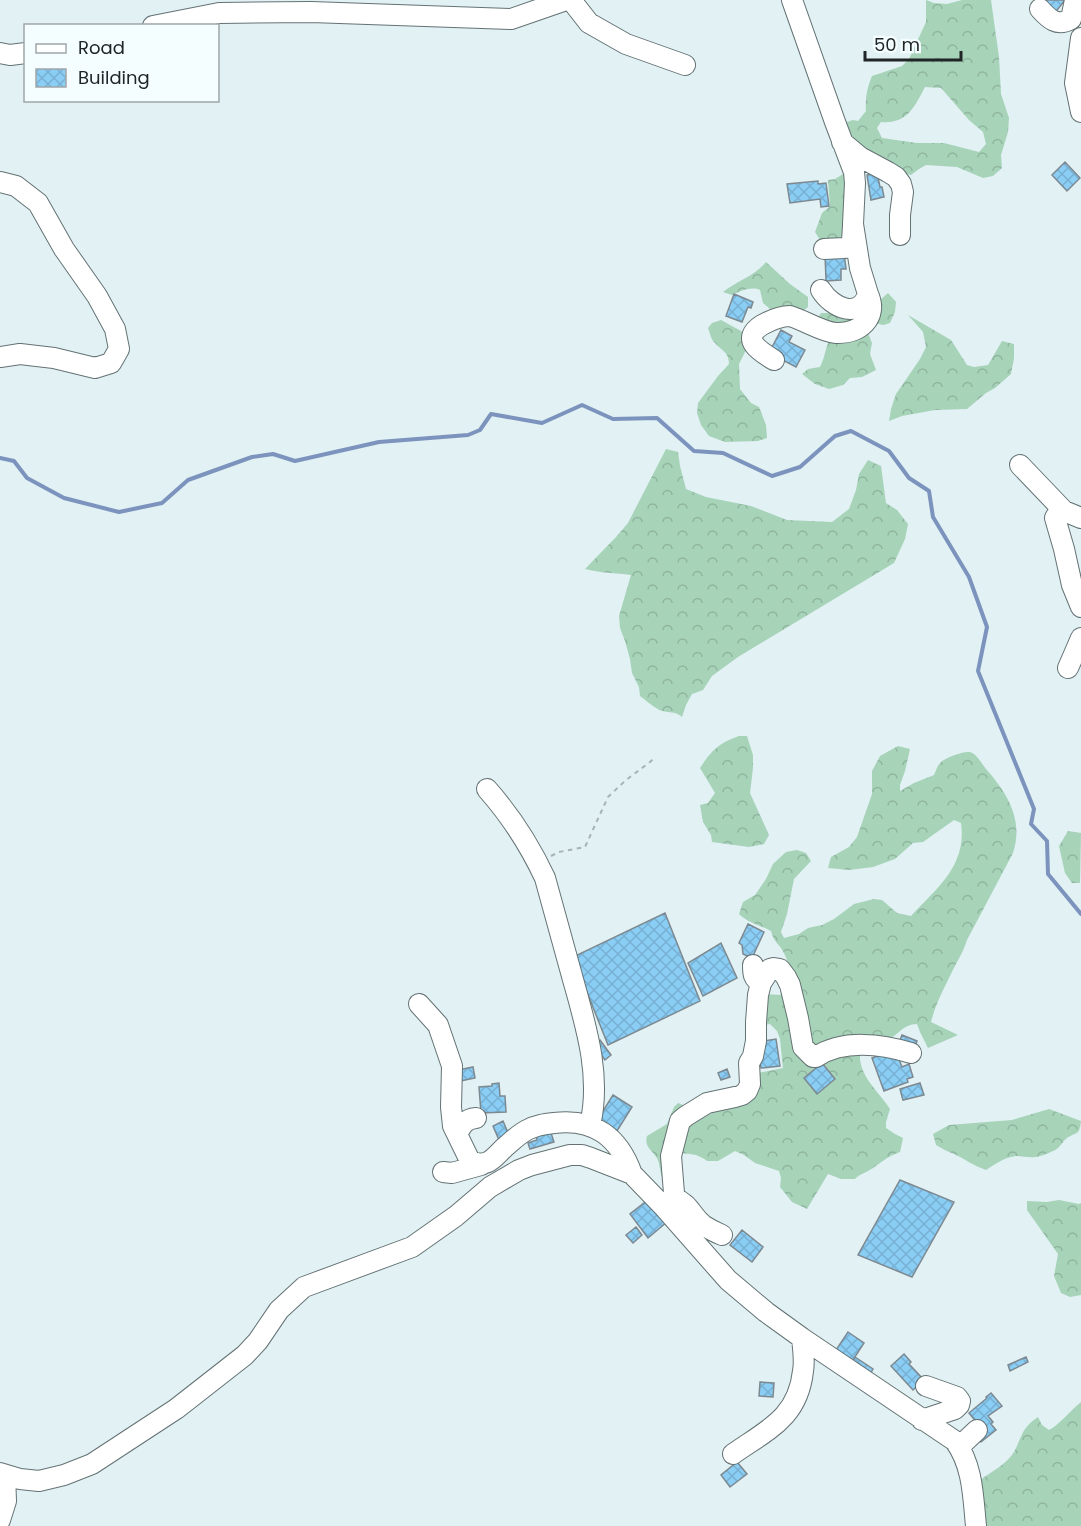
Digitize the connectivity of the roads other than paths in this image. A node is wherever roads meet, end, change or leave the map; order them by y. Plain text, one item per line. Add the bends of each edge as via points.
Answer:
1 (566, 0) edge
2 (571, 0) edge
3 (792, 0) edge
4 (1075, 0) edge
5 (1040, 9) dead end
6 (164, 24) edge
7 (1081, 38) edge
8 (0, 53) edge
9 (24, 53) edge
10 (685, 65) dead end
11 (1081, 112) edge
12 (842, 142) junction
13 (0, 182) edge
14 (853, 224) junction
15 (900, 235) dead end
16 (824, 249) dead end
17 (821, 290) dead end
18 (868, 294) junction
19 (0, 357) edge
20 (774, 360) dead end
21 (1020, 465) dead end
22 (1073, 515) edge
23 (1081, 608) edge
24 (1081, 638) edge
25 (1068, 668) dead end
26 (487, 789) dead end
27 (753, 965) dead end
28 (761, 983) junction
29 (419, 1004) dead end
30 (911, 1053) dead end
31 (607, 1089) dead end
32 (594, 1105) junction
33 (476, 1118) dead end
34 (584, 1123) junction
35 (457, 1134) junction
36 (559, 1134) dead end
37 (481, 1165) junction
38 (443, 1172) dead end
39 (632, 1174) junction
40 (667, 1201) junction
41 (722, 1235) dead end
42 (802, 1338) junction
43 (926, 1386) dead end
44 (922, 1420) junction
45 (977, 1430) dead end
46 (959, 1446) junction
47 (733, 1454) dead end
48 (2, 1474) edge
49 (0, 1520) edge
50 (976, 1526) edge

1 - 6 street via 511,19 311,12 219,14
2 - 10 street via 589,23 626,44
3 - 12 street
4 - 5 street via 1071,19 1065,22 1048,18
7 - 11 street via 1075,83
8 - 9 street
12 - 14 street via 854,172
12 - 15 street via 901,184
13 - 19 street via 16,186 38,203 97,296 115,329 119,349 111,363 95,368 20,354
14 - 16 street via 849,247
14 - 18 street
17 - 18 street via 845,309 864,304
18 - 20 street via 872,303 868,321 847,332 834,333 790,316 758,328 753,333 754,346
21 - 22 street
22 - 23 street via 1058,513 1055,518
24 - 25 street
26 - 32 street via 545,878 588,1035
27 - 28 street via 753,976
28 - 30 street via 774,968 786,977 803,1047 813,1057 849,1046 891,1047
28 - 40 street via 747,1091 706,1103 680,1121 671,1156 674,1193
29 - 35 street via 438,1025 452,1066 451,1107
31 - 32 street
32 - 34 street
33 - 35 street via 462,1124
34 - 36 street via 572,1132
34 - 37 street via 563,1122 527,1130
34 - 39 street via 612,1140
35 - 37 street via 470,1161
37 - 38 street
39 - 40 street
39 - 48 street via 582,1155 519,1170 490,1187 412,1247 304,1287 279,1310 245,1355 176,1409 92,1464 39,1481
40 - 41 street via 687,1205 701,1223
40 - 42 street via 728,1280
42 - 44 street
42 - 47 street via 804,1369 792,1407 782,1420
43 - 44 street via 960,1401 955,1409
44 - 46 street
45 - 46 street
46 - 50 street via 971,1476
48 - 49 street via 6,1501

